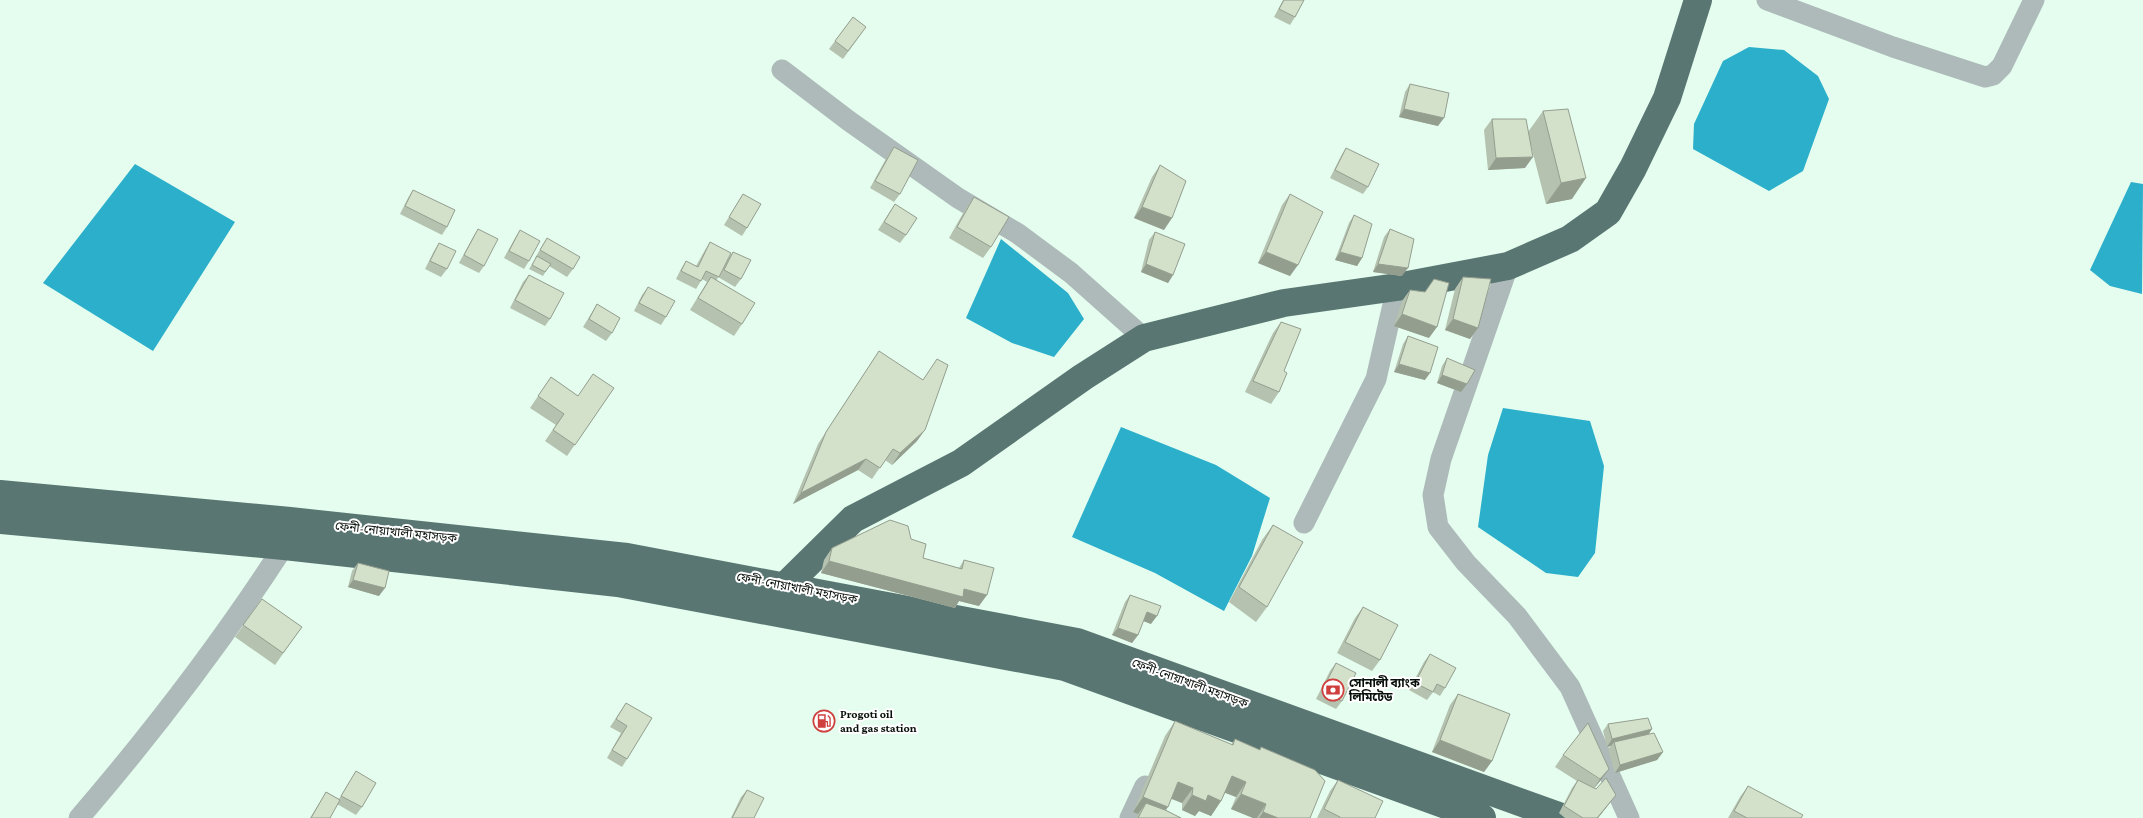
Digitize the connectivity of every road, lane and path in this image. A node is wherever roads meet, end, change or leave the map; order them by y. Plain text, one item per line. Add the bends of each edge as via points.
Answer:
1 (1698, 0) edge
2 (1767, 0) edge
3 (2034, 0) edge
4 (782, 70) dead end
5 (1508, 266) junction
6 (1397, 287) junction
7 (1144, 338) junction
8 (0, 494) edge
9 (0, 520) edge
10 (1304, 523) dead end
11 (284, 546) junction
12 (785, 586) junction
13 (753, 608) junction
14 (1154, 768) edge
15 (78, 818) edge
16 (1130, 818) edge
17 (1482, 818) edge
18 (1564, 818) edge
19 (1630, 818) edge

1 - 5 highway via 1667,98 1608,212 1570,239
2 - 3 street via 1985,77 1994,75 2002,66
4 - 7 street via 958,198 1017,233 1071,273
5 - 6 highway
5 - 19 street via 1441,459 1433,495 1438,527 1466,563 1517,616 1570,688
6 - 7 highway via 1284,303
6 - 10 street via 1376,379
7 - 12 highway via 961,463 853,518
8 - 12 highway, ফেনী-নোয়াখালী মহাসড়ক via 627,557
9 - 11 highway
11 - 13 highway via 618,583
11 - 15 street via 242,611 120,770
12 - 13 highway
12 - 18 highway, ফেনী-নোয়াখালী মহাসড়ক via 1077,642
13 - 17 highway via 1065,667 1179,718
14 - 16 street

